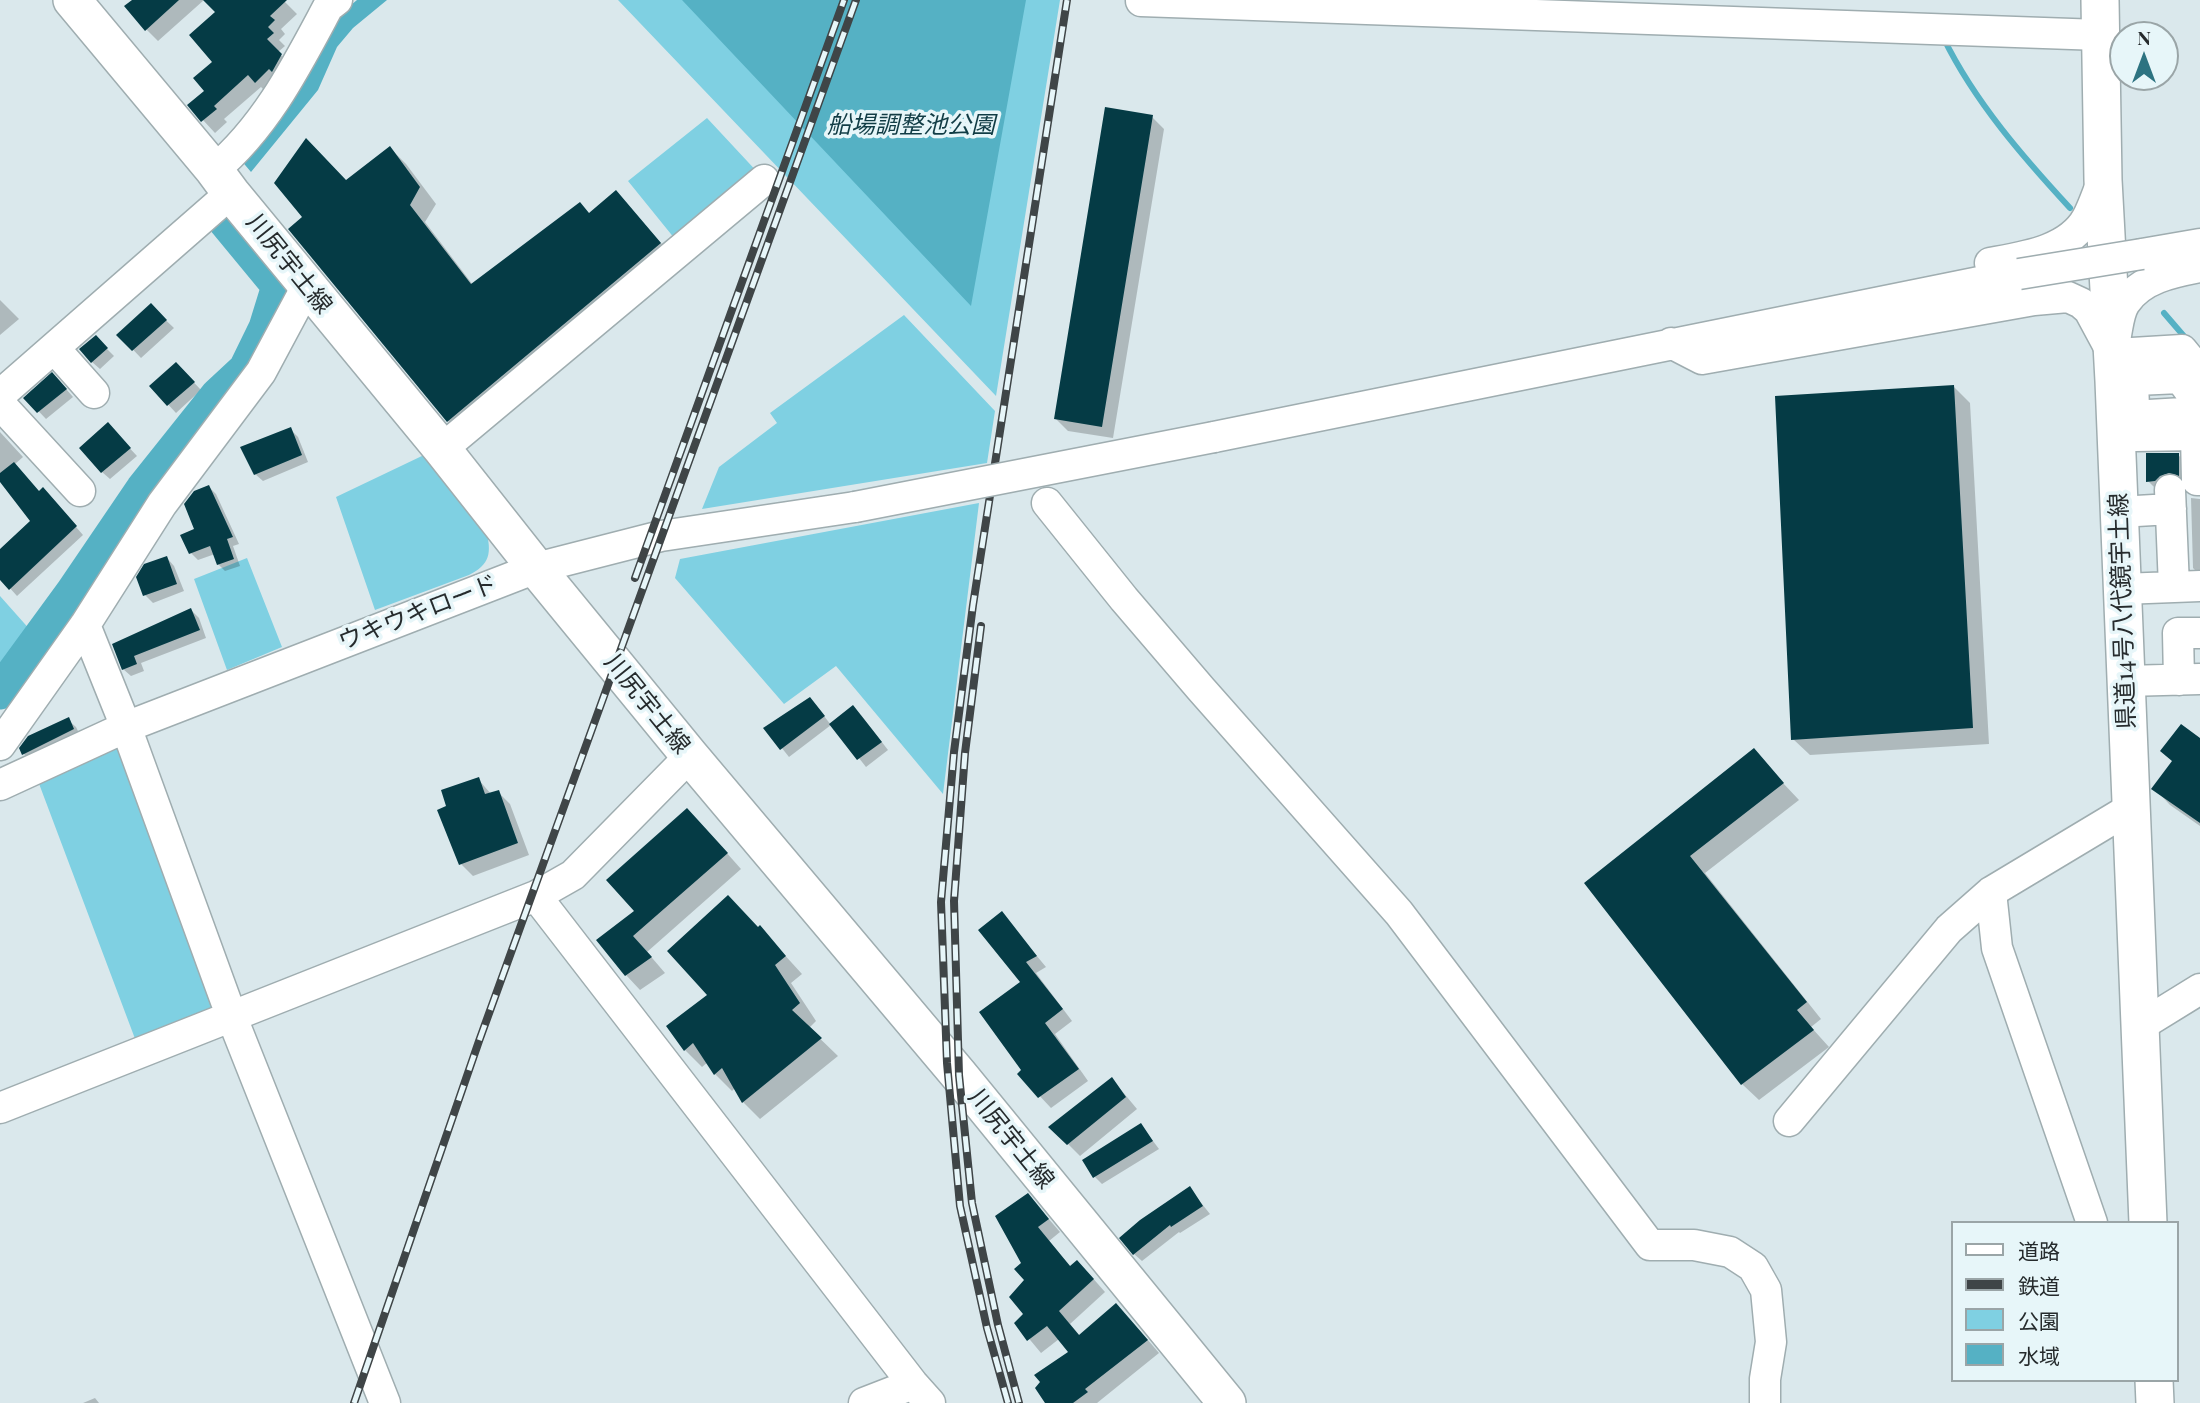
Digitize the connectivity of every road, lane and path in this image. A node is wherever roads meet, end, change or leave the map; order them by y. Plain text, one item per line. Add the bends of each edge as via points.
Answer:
1 (72, 0) edge
2 (337, 0) edge
3 (1141, 1) edge
4 (2100, 18) edge
5 (764, 180) dead end
6 (2103, 180) junction
7 (223, 181) junction
8 (2200, 244) edge
9 (2200, 267) edge
10 (307, 286) junction
11 (1724, 333) junction
12 (1671, 343) junction
13 (54, 348) junction
14 (2113, 367) junction
15 (2200, 372) edge
16 (94, 393) dead end
17 (0, 395) edge
18 (0, 404) edge
19 (2200, 405) edge
20 (2200, 412) edge
21 (2115, 417) junction
22 (442, 449) junction
23 (2200, 480) edge
24 (80, 491) dead end
25 (1047, 503) dead end
26 (2119, 512) junction
27 (536, 568) junction
28 (2187, 587) edge
29 (2122, 589) junction
30 (85, 625) junction
31 (2200, 633) edge
32 (2189, 680) edge
33 (2126, 681) junction
34 (126, 727) junction
35 (0, 745) edge
36 (690, 756) junction
37 (0, 785) edge
38 (2131, 808) junction
39 (1991, 892) junction
40 (536, 896) junction
41 (2200, 989) edge
42 (232, 1015) junction
43 (2140, 1026) junction
44 (0, 1108) edge
45 (1788, 1121) dead end
46 (2091, 1221) edge
47 (2148, 1221) edge
48 (2154, 1382) edge
49 (922, 1393) edge
50 (385, 1403) edge
51 (864, 1403) edge
52 (1227, 1403) edge
53 (1765, 1403) edge
54 (2155, 1403) edge

1 - 7 main road, 川尻宇土線
2 - 7 street via 328,7 282,92 230,157
3 - 4 street
4 - 6 main road, 県道14号八代鏡宇土線
5 - 22 street
6 - 11 street via 2086,221 2062,244 2027,256 1823,293 1756,313
6 - 14 main road, 県道14号八代鏡宇土線
7 - 10 main road, 川尻宇土線
7 - 13 street
8 - 11 street, ウキウキロード, bridge via 2019,274
9 - 14 street via 2169,273 2126,300
10 - 22 main road, 川尻宇土線
10 - 30 street via 261,372 162,504
11 - 12 street, ウキウキロード
12 - 14 street via 1702,359 2068,297 2089,310
12 - 27 street, ウキウキロード, bridge via 855,507 661,536
13 - 16 street
13 - 17 street
14 - 19 street via 2180,378
14 - 21 main road, 県道14号八代鏡宇土線
15 - 23 street via 2182,350 2132,353 2135,436 2196,435
18 - 24 street
20 - 21 street
21 - 26 main road, 県道14号八代鏡宇土線
22 - 27 main road, 川尻宇土線
25 - 53 street via 1201,689 1399,913 1650,1245 1694,1245 1730,1252 1753,1267 1766,1290 1771,1342
26 - 28 street via 2170,500
26 - 29 main road, 県道14号八代鏡宇土線
27 - 34 street, ウキウキロード
27 - 36 main road, 川尻宇土線
28 - 29 street
29 - 33 main road, 県道14号八代鏡宇土線
30 - 34 street
30 - 35 street
31 - 32 street via 2178,634
32 - 33 street
33 - 38 main road, 県道14号八代鏡宇土線
34 - 37 street, ウキウキロード
34 - 42 street
36 - 40 street via 573,875
36 - 52 main road, 川尻宇土線
38 - 39 street
38 - 43 main road, 県道14号八代鏡宇土線
39 - 45 street via 1949,929
39 - 46 street via 1997,948
40 - 42 street
40 - 49 street
41 - 43 street
42 - 44 street
42 - 50 street
43 - 47 main road, 県道14号八代鏡宇土線
48 - 54 main road
49 - 51 street

